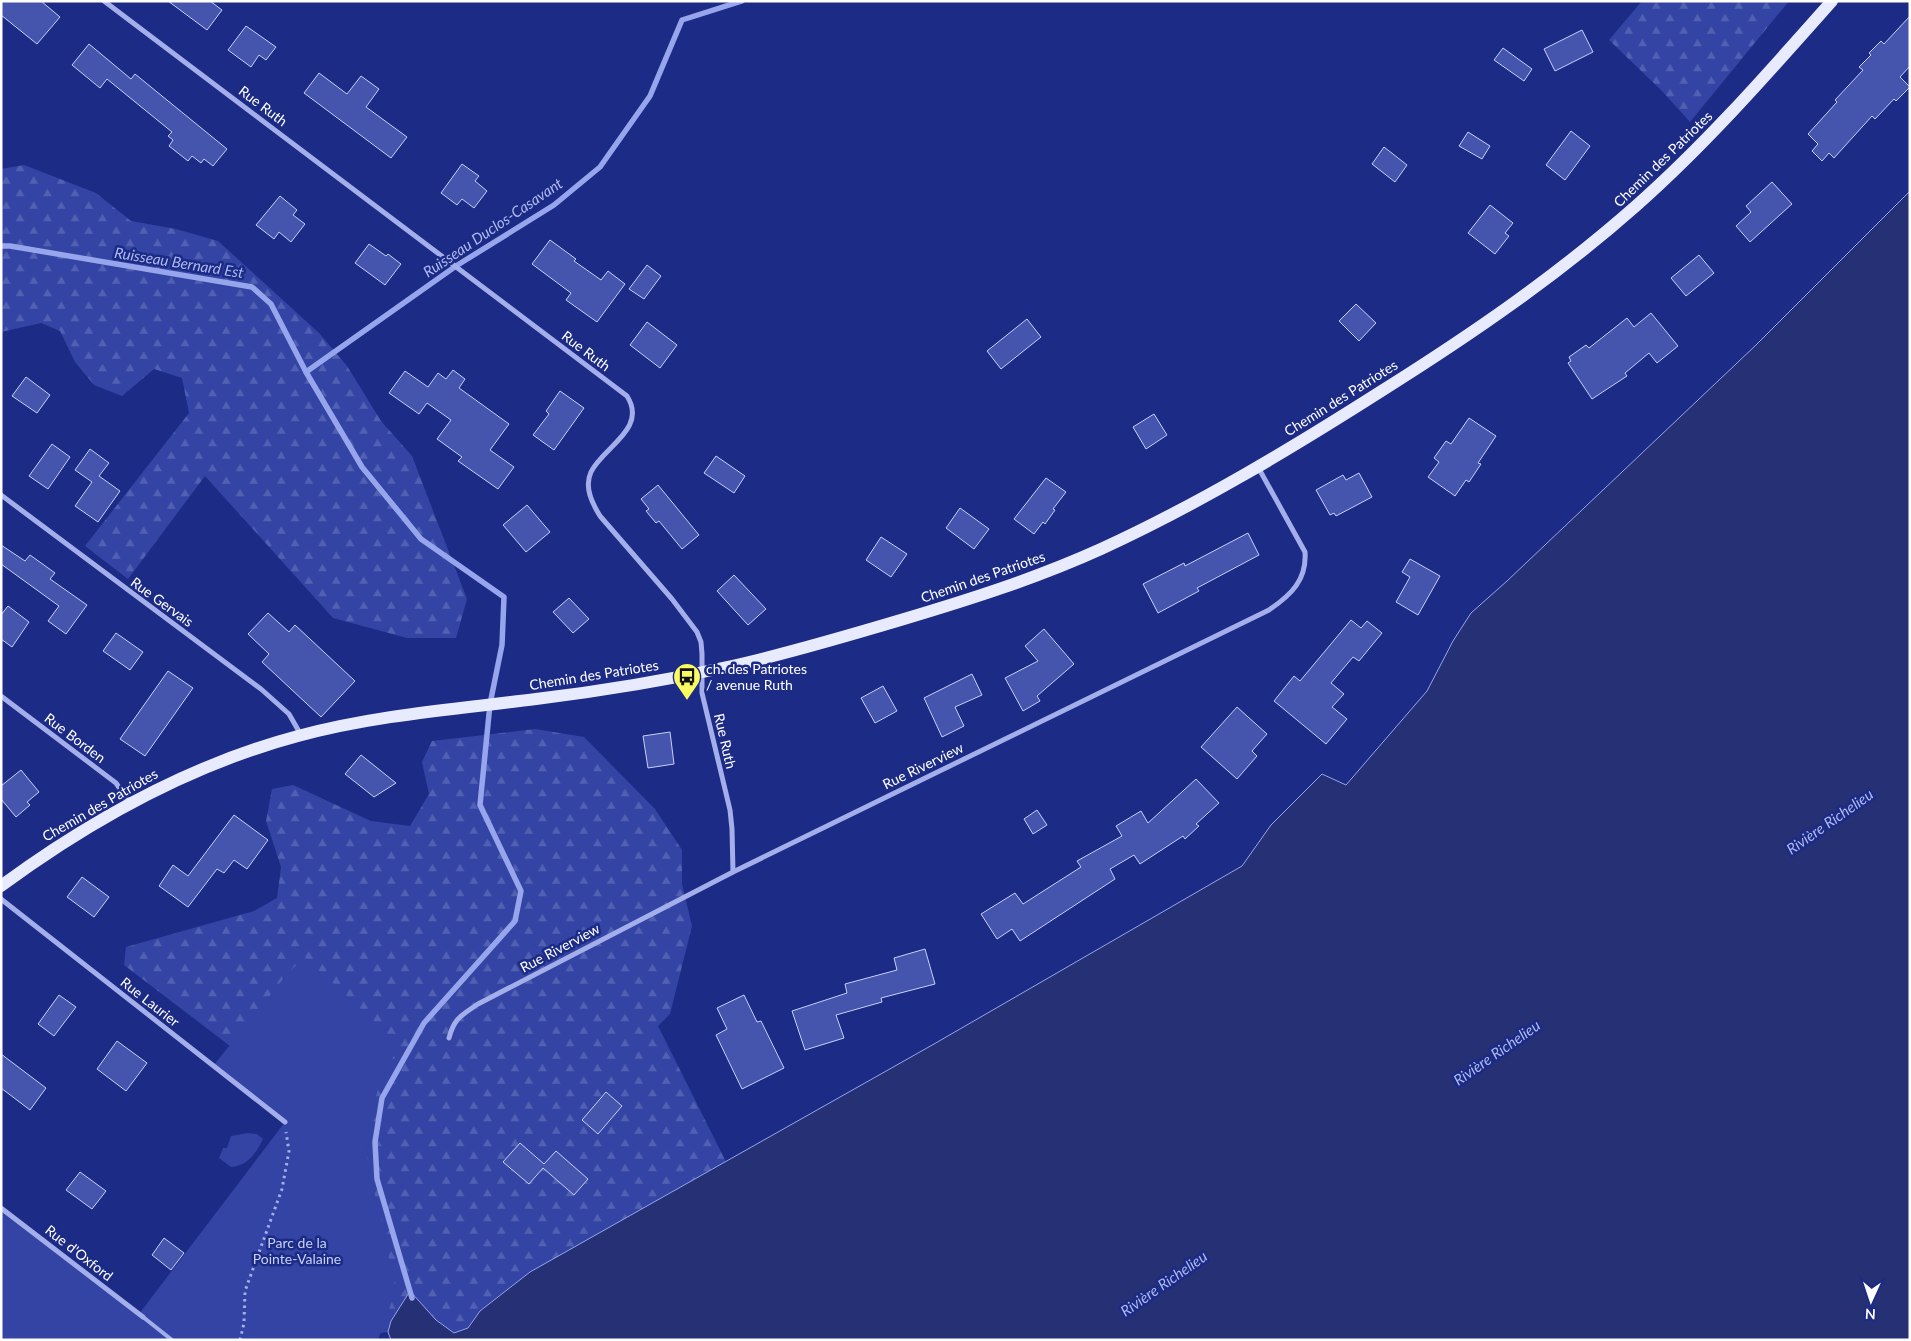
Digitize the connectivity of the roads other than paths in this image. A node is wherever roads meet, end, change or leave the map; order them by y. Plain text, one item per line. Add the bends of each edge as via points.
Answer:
1 (104, 1) edge
2 (1832, 1) edge
3 (1258, 466) junction
4 (1, 495) edge
5 (702, 672) junction
6 (1, 696) edge
7 (301, 735) junction
8 (129, 802) junction
9 (733, 872) junction
10 (1, 886) edge
11 (1, 899) edge
12 (449, 1038) dead end
13 (285, 1122) road end
14 (1, 1208) edge
15 (143, 1317) joint
16 (172, 1340) edge

1 - 5 street, Rue Ruth via 627,396 633,411 630,425 591,471 590,496 600,516 697,632 701,642
2 - 3 main road, Chemin des Patriotes via 1706,140 1640,203 1574,259 1478,329 1332,423
3 - 5 main road, Chemin des Patriotes via 1151,525 1028,579 858,633
3 - 9 street, Rue Riverview via 1305,552 1302,575 1284,600
4 - 7 street, Rue Gervais via 260,689 289,714
5 - 7 main road, Chemin des Patriotes via 600,690 366,721
5 - 9 street, Rue Ruth via 702,693 730,810
6 - 8 street, Rue Borden via 116,783
7 - 8 main road, Chemin des Patriotes via 220,761
8 - 10 main road, Chemin des Patriotes via 74,835
9 - 12 street, Rue Riverview via 478,1004 452,1025
11 - 13 street, Rue Laurier
14 - 15 street, Rue d'Oxford
15 - 16 lane

